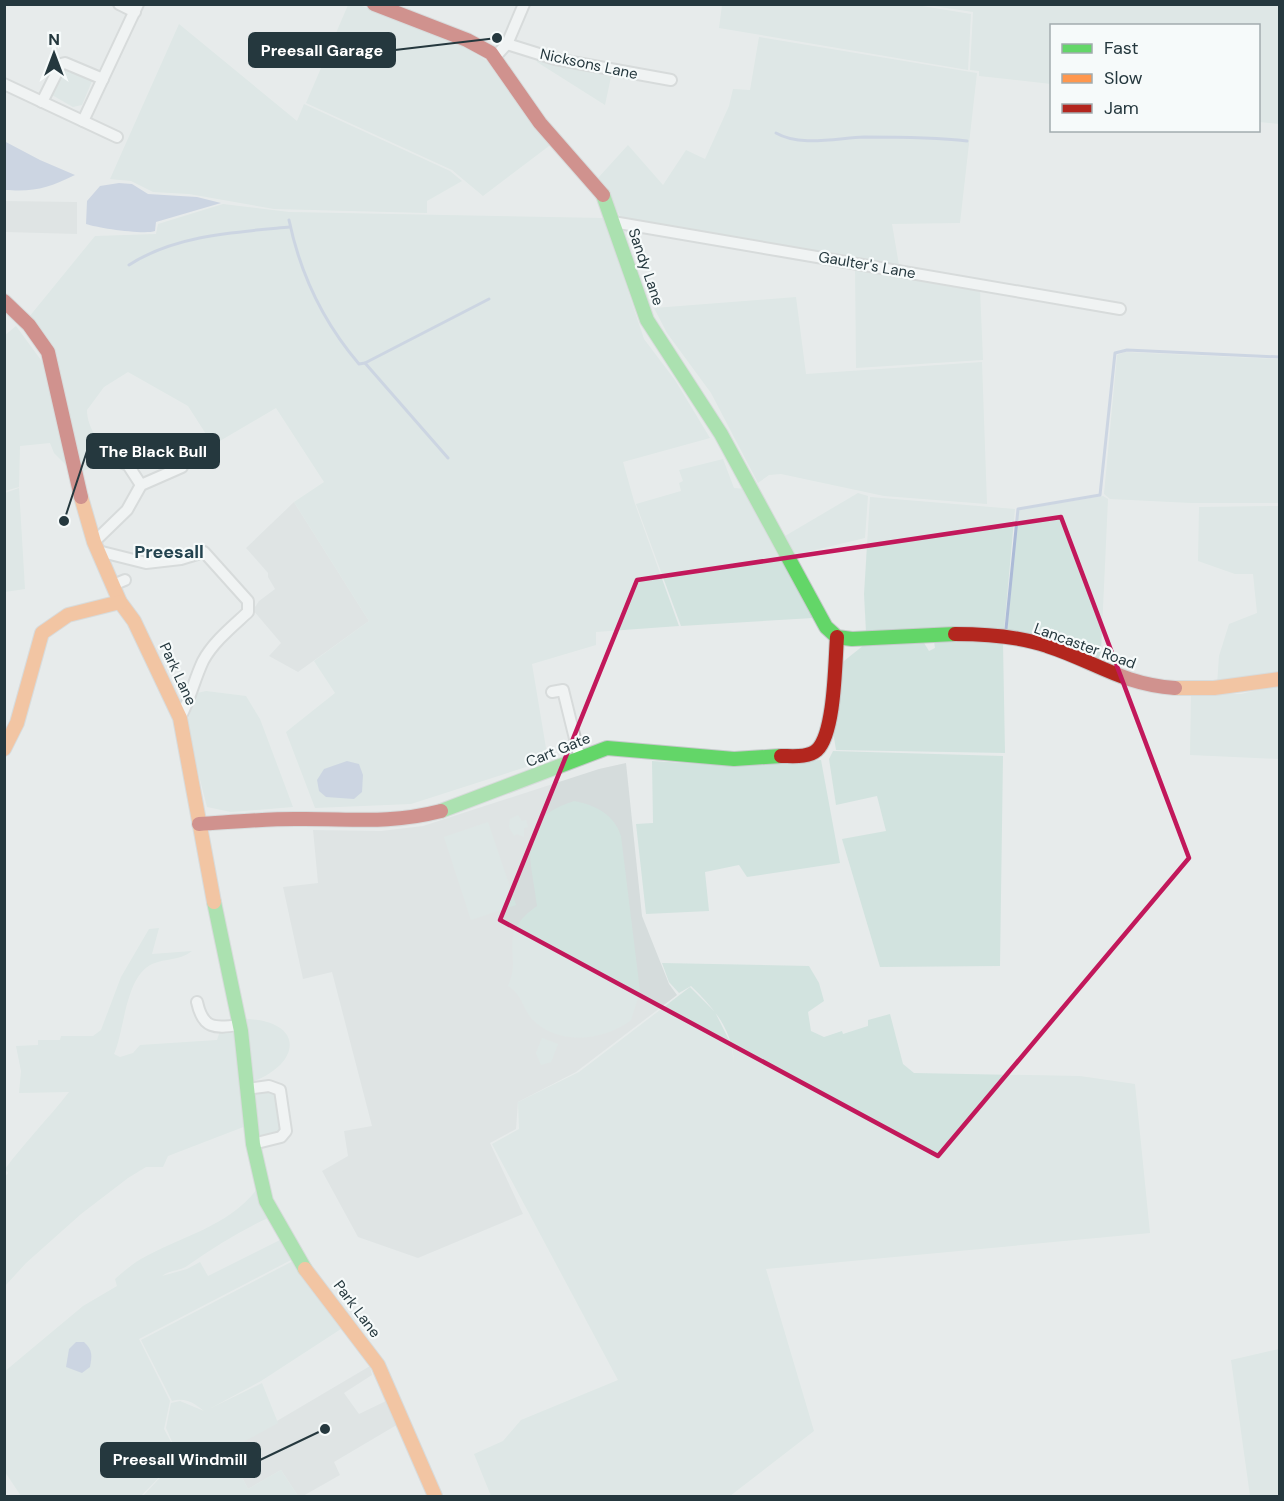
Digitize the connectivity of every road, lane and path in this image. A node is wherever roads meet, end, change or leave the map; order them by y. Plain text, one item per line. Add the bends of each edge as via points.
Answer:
1 (119, 4) edge
2 (374, 4) edge
3 (524, 4) edge
4 (136, 8) edge
5 (507, 44) junction
6 (495, 57) junction
7 (103, 79) junction
8 (671, 80) dead end
9 (4, 84) edge
10 (42, 102) junction
11 (83, 121) junction
12 (117, 137) dead end
13 (613, 222) junction
14 (4, 301) edge
15 (1120, 309) dead end
16 (105, 444) dead end
17 (182, 467) dead end
18 (141, 485) junction
19 (96, 546) junction
20 (120, 602) junction
21 (837, 637) junction
22 (1280, 679) edge
23 (552, 692) dead end
24 (180, 718) junction
25 (4, 749) edge
26 (580, 759) junction
27 (199, 824) junction
28 (197, 1002) dead end
29 (240, 1025) junction
30 (247, 1089) junction
31 (253, 1144) junction
32 (435, 1497) edge

1 - 4 street
2 - 6 main road, Sandy Lane via 467,40
3 - 5 street
4 - 7 street
5 - 6 street
5 - 8 street, Nicksons Lane via 555,59
6 - 13 main road, Sandy Lane via 540,123 603,196
7 - 10 street via 61,64
7 - 11 street
9 - 10 street
10 - 11 street
11 - 12 street
13 - 15 street, Gaulter's Lane
13 - 21 main road, Sandy Lane via 647,320 721,434 826,627
14 - 19 main road, Park Lane via 37,335 53,366 77,484
16 - 18 street via 110,458 128,465
17 - 18 street
18 - 19 street via 127,510
19 - 20 main road, Park Lane via 119,583
19 - 24 street via 146,563 204,552 248,601 248,612 204,660
20 - 24 main road, Park Lane via 134,621
20 - 25 main road via 76,612 42,633 17,723
21 - 22 main road, Lancaster Road via 966,634 1038,643 1106,672 1164,687 1205,690
21 - 26 main road, Cart Gate via 828,729 818,749 807,755 734,759 607,748
23 - 26 street via 562,690
24 - 27 main road, Park Lane
26 - 27 main road, Cart Gate via 458,807 411,819
27 - 29 main road, Park Lane
28 - 29 street via 195,1020 216,1027
29 - 30 main road, Park Lane
30 - 31 main road, Park Lane
30 - 31 street via 269,1086 280,1090 286,1131 281,1137
31 - 32 main road, Park Lane via 266,1201 304,1267 378,1365

